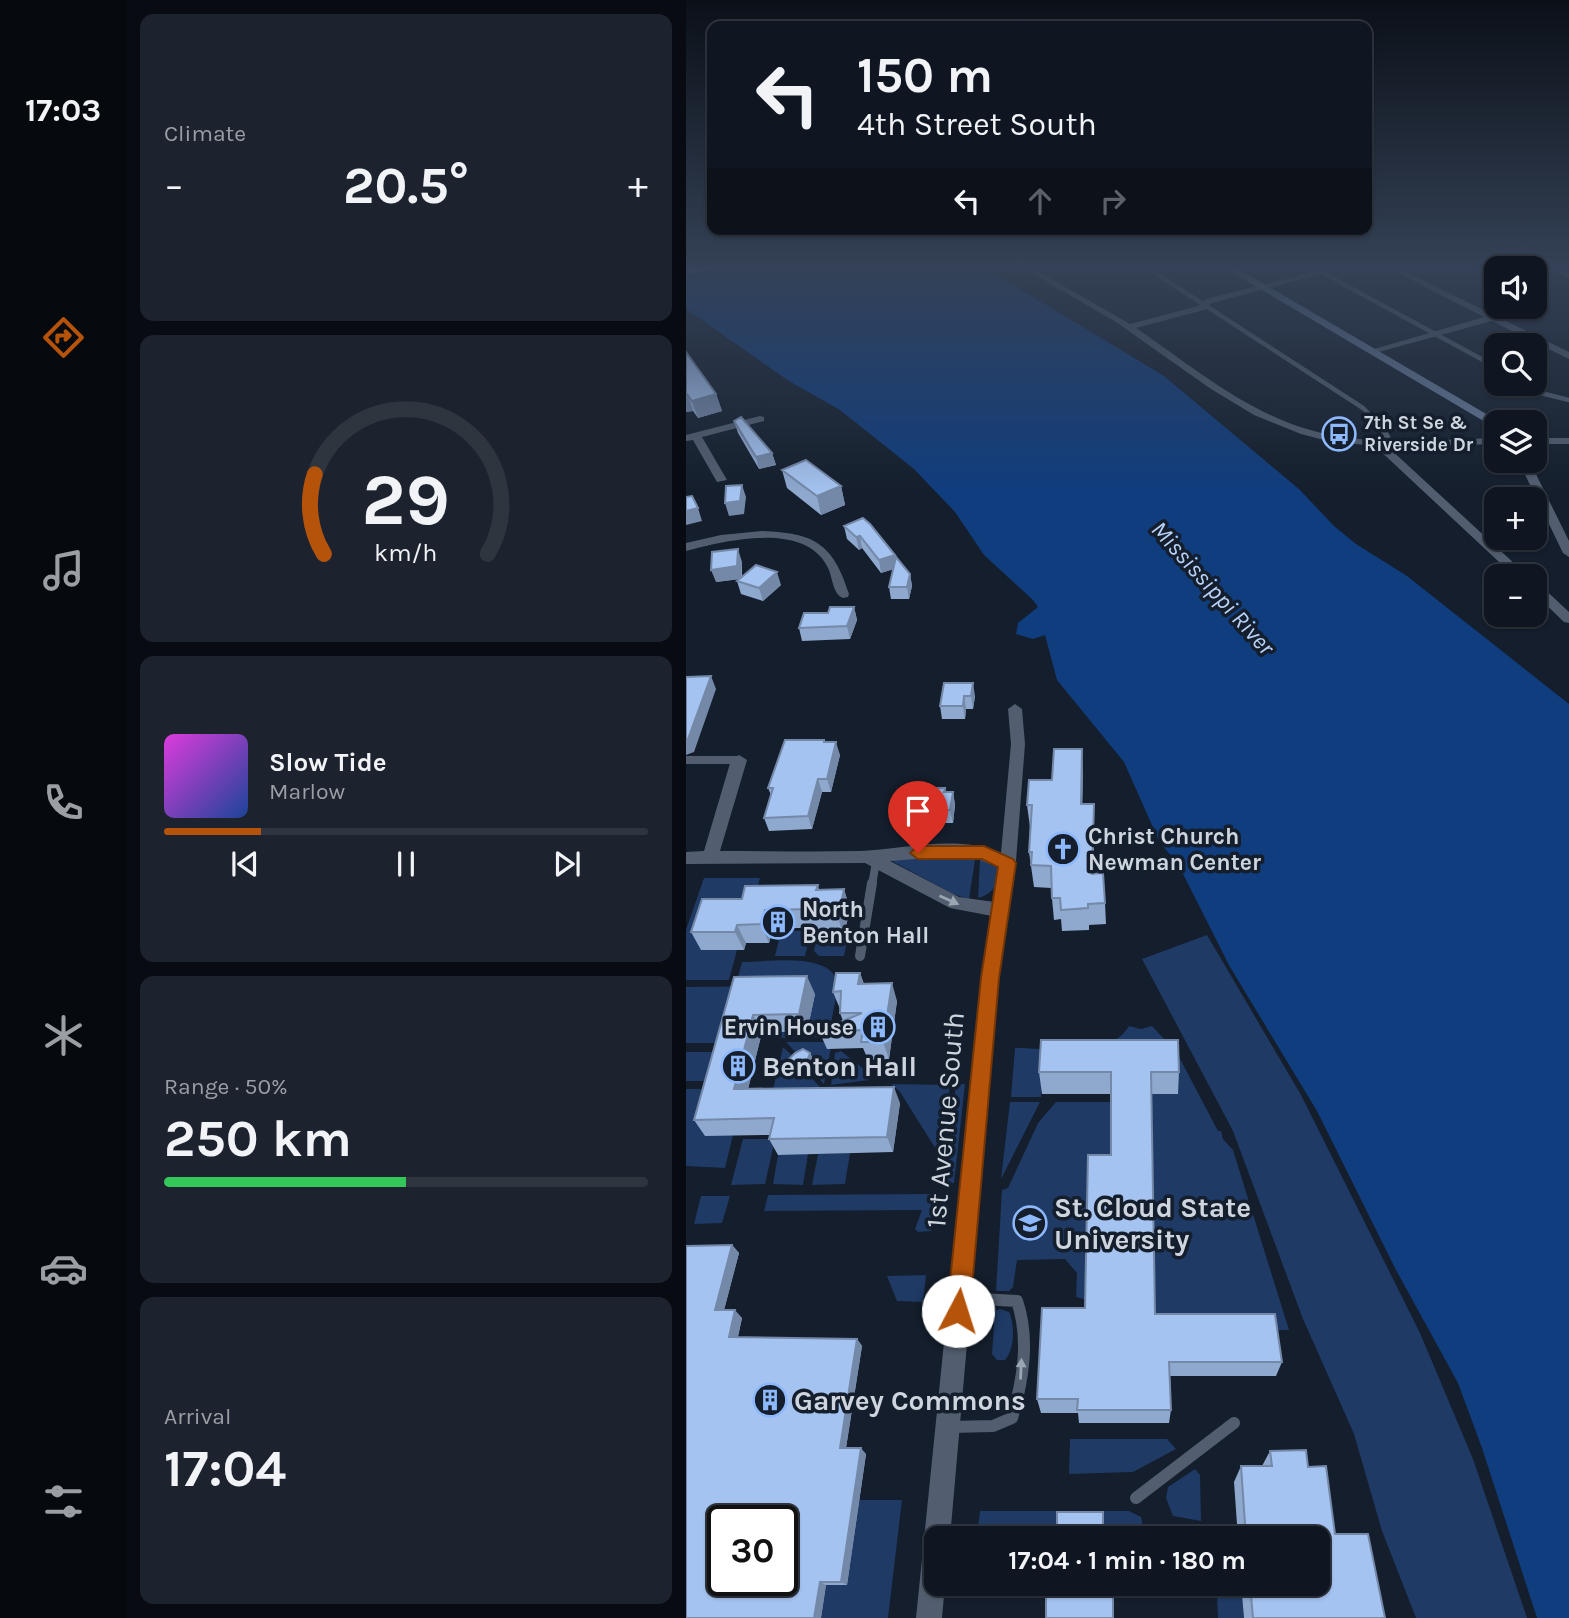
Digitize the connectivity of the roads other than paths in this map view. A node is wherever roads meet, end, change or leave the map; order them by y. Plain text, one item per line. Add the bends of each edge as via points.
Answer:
1 (1151, 343) edge
2 (1260, 343) edge
3 (1358, 343) edge
4 (1407, 343) edge
5 (1452, 343) edge
6 (1542, 343) edge
7 (1374, 352) junction
8 (1569, 356) edge
9 (1484, 361) edge
10 (1547, 394) edge
11 (1569, 400) edge
12 (1484, 417) edge
13 (760, 419) dead end
14 (691, 437) edge
15 (1484, 441) edge
16 (1547, 441) edge
17 (1569, 441) edge
18 (1377, 442) junction
19 (1390, 442) junction
20 (1529, 473) edge
21 (721, 480) dead end
22 (686, 547) edge
23 (1569, 553) edge
24 (1509, 564) edge
25 (843, 594) dead end
26 (1547, 598) edge
27 (1569, 619) edge
28 (1015, 709) dead end
29 (686, 760) edge
30 (740, 760) joint
31 (686, 858) edge
32 (710, 858) junction
33 (872, 859) junction
34 (1007, 863) junction
35 (1000, 910) junction
36 (860, 956) dead end
37 (960, 1298) junction
38 (1234, 1423) dead end
39 (947, 1427) junction
40 (1136, 1498) dead end
41 (937, 1526) edge
42 (931, 1596) edge
43 (929, 1618) edge

1 - 18 street via 1267,418 1326,437
2 - 19 lane via 1363,408 1381,425
3 - 7 street
4 - 7 street
5 - 9 lane
6 - 8 street
7 - 12 street
10 - 11 lane
13 - 14 street
14 - 21 street
15 - 19 street
16 - 17 street
18 - 19 street
18 - 24 street
20 - 23 street
22 - 25 street via 752,535 806,541 831,561
26 - 27 street
28 - 34 street, 1st Avenue South via 1018,744
29 - 30 lane
30 - 32 street
31 - 32 street
32 - 33 street
33 - 34 street via 975,852
33 -> 35 street via 956,903
33 - 36 lane
34 - 35 street, 1st Avenue South
35 - 37 street, 1st Avenue South
37 - 39 street, 1st Avenue South
39 -> 37 lane via 993,1426 1012,1418 1020,1393 1024,1316 1017,1301
38 - 40 lane
39 - 41 street, 1st Avenue South
42 - 43 street, 1st Avenue South

